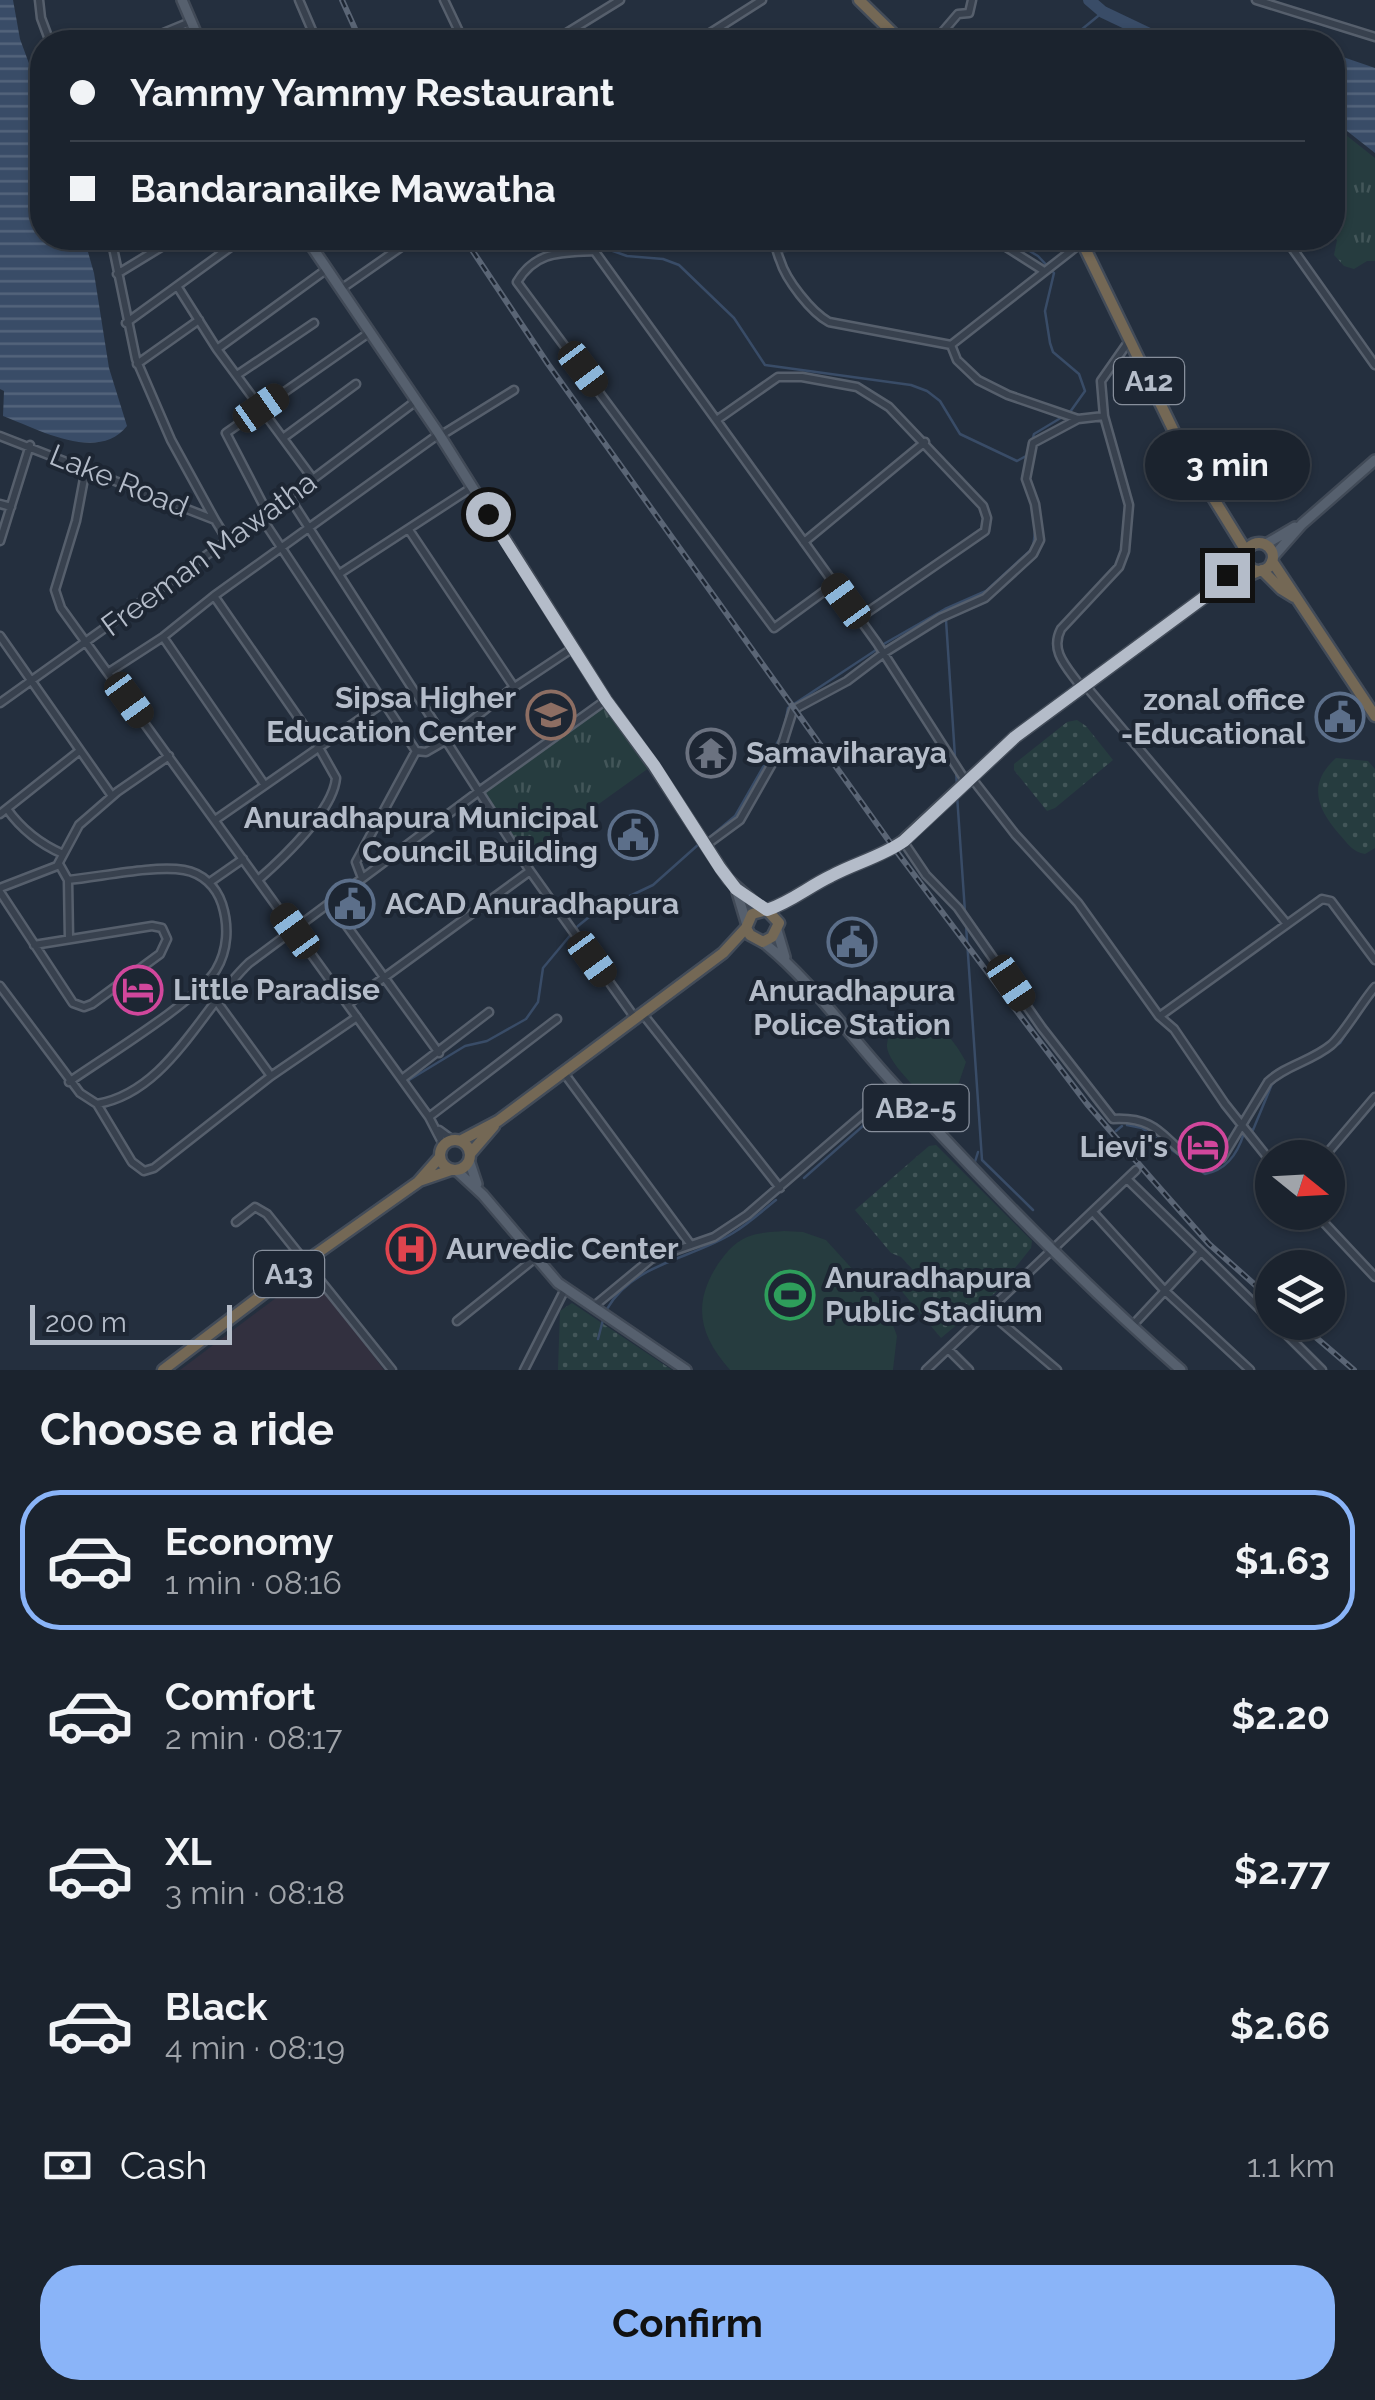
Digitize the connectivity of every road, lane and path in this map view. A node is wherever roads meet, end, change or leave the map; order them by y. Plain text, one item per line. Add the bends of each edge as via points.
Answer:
1 (39, 0) edge
2 (182, 0) edge
3 (299, 0) edge
4 (444, 0) edge
5 (620, 0) edge
6 (762, 0) edge
7 (858, 0) edge
8 (972, 0) edge
9 (1256, 0) edge
10 (190, 22) junction
11 (46, 30) edge
12 (172, 30) edge
13 (194, 30) edge
14 (312, 30) edge
15 (458, 30) edge
16 (571, 30) edge
17 (715, 30) edge
18 (889, 30) edge
19 (944, 30) edge
20 (1375, 37) edge
21 (112, 250) edge
22 (156, 250) edge
23 (226, 250) edge
24 (314, 250) edge
25 (397, 250) edge
26 (594, 250) joint
27 (778, 250) edge
28 (1012, 250) edge
29 (1070, 250) edge
30 (1086, 250) edge
31 (1293, 250) edge
32 (327, 269) junction
33 (1045, 270) junction
34 (116, 274) junction
35 (177, 286) junction
36 (341, 290) junction
37 (198, 320) junction
38 (126, 323) junction
39 (314, 324) dead end
40 (370, 332) junction
41 (1130, 340) junction
42 (951, 345) junction
43 (217, 349) junction
44 (138, 364) junction
45 (1375, 366) edge
46 (236, 376) junction
47 (356, 384) dead end
48 (514, 390) dead end
49 (416, 400) junction
50 (261, 408) junction
51 (1070, 416) junction
52 (1104, 416) junction
53 (718, 420) junction
54 (439, 435) junction
55 (0, 436) edge
56 (283, 438) junction
57 (926, 442) junction
58 (30, 446) junction
59 (1375, 460) edge
60 (86, 468) junction
61 (314, 479) junction
62 (471, 488) junction
63 (289, 497) junction
64 (0, 504) edge
65 (11, 507) junction
66 (264, 514) junction
67 (1229, 519) junction
68 (215, 520) junction
69 (1302, 524) junction
70 (308, 527) junction
71 (409, 530) junction
72 (0, 541) edge
73 (228, 541) junction
74 (804, 542) junction
75 (1263, 544) junction
76 (281, 547) junction
77 (1246, 554) junction
78 (1272, 559) junction
79 (1261, 570) junction
80 (339, 574) junction
81 (834, 584) junction
82 (1210, 593) junction
83 (214, 596) junction
84 (1294, 598) junction
85 (859, 618) junction
86 (0, 636) edge
87 (163, 637) junction
88 (87, 642) junction
89 (573, 648) junction
90 (881, 648) junction
91 (109, 672) junction
92 (34, 680) junction
93 (1083, 686) junction
94 (514, 687) junction
95 (606, 700) junction
96 (384, 703) junction
97 (0, 704) edge
98 (1375, 716) edge
99 (445, 741) junction
100 (318, 746) junction
101 (416, 751) junction
102 (78, 752) junction
103 (169, 756) junction
104 (968, 778) junction
105 (264, 784) junction
106 (478, 792) junction
107 (112, 796) junction
108 (3, 812) edge
109 (215, 820) junction
110 (904, 841) junction
111 (705, 846) junction
112 (64, 854) junction
113 (243, 859) junction
114 (59, 864) junction
115 (530, 871) junction
116 (362, 878) junction
117 (68, 880) junction
118 (258, 880) junction
119 (210, 882) junction
120 (736, 889) junction
121 (0, 890) edge
122 (331, 904) junction
123 (788, 904) junction
124 (764, 909) junction
125 (1286, 924) junction
126 (746, 925) junction
127 (778, 926) junction
128 (295, 931) junction
129 (70, 939) junction
130 (760, 941) junction
131 (34, 946) junction
132 (723, 953) junction
133 (786, 960) junction
134 (1375, 960) edge
135 (384, 978) junction
136 (0, 986) edge
137 (1375, 986) edge
138 (216, 1002) junction
139 (348, 1004) junction
140 (488, 1012) dead end
141 (639, 1016) junction
142 (1159, 1016) junction
143 (357, 1017) junction
144 (558, 1019) dead end
145 (439, 1053) junction
146 (563, 1072) junction
147 (271, 1076) junction
148 (402, 1080) junction
149 (69, 1082) junction
150 (896, 1086) junction
151 (1375, 1097) edge
152 (96, 1104) junction
153 (429, 1117) junction
154 (498, 1121) junction
155 (1241, 1124) junction
156 (1339, 1140) edge
157 (1255, 1142) edge
158 (450, 1146) junction
159 (470, 1157) junction
160 (453, 1170) junction
161 (1136, 1170) dead end
162 (1126, 1179) junction
163 (418, 1182) junction
164 (780, 1188) junction
165 (483, 1195) junction
166 (1093, 1212) junction
167 (236, 1222) dead end
168 (1331, 1230) edge
169 (690, 1245) junction
170 (1054, 1250) junction
171 (1202, 1252) junction
172 (534, 1259) junction
173 (305, 1262) junction
174 (1375, 1277) edge
175 (565, 1290) junction
176 (1164, 1290) junction
177 (1255, 1304) edge
178 (592, 1308) junction
179 (988, 1312) junction
180 (458, 1321) dead end
181 (1132, 1325) junction
182 (1291, 1340) edge
183 (948, 1350) junction
184 (1169, 1360) junction
185 (163, 1370) edge
186 (392, 1370) edge
187 (524, 1370) edge
188 (686, 1370) edge
189 (926, 1370) edge
190 (969, 1370) edge
191 (1057, 1370) edge
192 (1162, 1370) edge
193 (1181, 1370) edge
194 (1250, 1370) edge
195 (1322, 1370) edge

1 - 11 street
2 - 10 main road
3 - 14 street
4 - 15 street
5 - 16 street
6 - 17 street
7 - 18 highway
8 - 19 street via 968,13 958,14
9 - 20 street
10 - 12 street
10 - 13 main road
21 - 34 street
22 - 34 street
23 - 35 street
24 - 32 main road
25 - 36 street
26 - 53 street
26 - 81 street via 550,253 532,262 517,282 774,628
27 - 42 street via 814,314
28 - 33 street
29 - 33 street
30 - 41 highway, A12
31 - 45 street
32 - 36 main road
32 - 43 street
33 - 42 street
34 - 38 street
35 - 37 street
35 - 38 street
36 - 40 main road
37 - 43 street
37 - 44 street
38 - 44 street
39 - 46 street
40 - 49 main road
40 - 50 street
41 - 52 street via 1101,381
41 - 67 highway, A12 via 1180,444
42 - 51 street via 978,380
43 - 46 street
44 - 68 street
46 - 50 street
47 - 56 street
48 - 54 street
49 - 54 main road
49 - 61 street, Freeman Mawatha
50 - 56 street
50 - 66 street via 226,432
51 - 52 street
51 - 90 street via 1033,443 1026,478 1040,540 1032,554 985,598
52 - 93 street via 1129,525 1118,567 1056,638 1056,651
53 - 57 street via 778,378 802,377 866,390
53 - 74 street
54 - 62 main road
54 - 70 street
55 - 58 street, Lake Road
56 - 61 street
57 - 74 street
57 - 85 street via 983,506 985,530
58 - 60 street, Lake Road
58 - 65 street
59 - 69 main road
60 - 68 street, Lake Road
60 - 88 street via 55,590
61 - 63 street, Freeman Mawatha
62 - 71 street
62 - 89 main road
63 - 66 street, Freeman Mawatha
63 - 70 street
64 - 65 street
65 - 72 street
66 - 73 street, Freeman Mawatha
66 - 76 street
67 - 75 highway, A12
67 - 77 highway, A12
68 - 73 street, Lake Road
69 - 75 main road
69 - 78 main road
70 - 76 street
70 - 80 street
71 - 80 street
71 - 94 street
73 - 88 street, Freeman Mawatha
74 - 81 street
75 - 77 highway via 1252,544
75 - 78 highway
76 - 83 street
76 - 96 street
77 - 79 highway via 1250,567
77 - 82 highway
78 - 79 highway
78 - 84 highway
79 - 82 highway
79 - 84 highway
80 - 99 street
81 - 85 street
82 - 93 highway
83 - 87 street
83 - 100 street
84 - 98 highway
85 - 90 street
86 - 92 street
87 - 91 street
87 - 105 street
88 - 91 street
88 - 92 street, Freeman Mawatha
89 - 94 street
89 - 95 main road
90 - 104 street
90 - 111 street via 847,681 793,710 781,748 740,820
91 - 103 street
92 - 97 street, Freeman Mawatha
92 - 102 street
93 - 104 highway
93 - 125 street
94 - 99 street
95 - 106 street
95 - 111 main road
96 - 100 street
96 - 101 street
99 - 101 street
99 - 106 street
100 - 105 street
100 - 118 street via 335,787 301,837
101 - 116 street via 356,862
102 - 107 street
102 - 108 street
103 - 107 street
103 - 109 street
104 - 110 highway
104 - 142 street via 1078,903
105 - 109 street
106 - 115 street
106 - 116 street
107 - 112 street via 79,825
108 - 112 street
109 - 113 street
110 - 123 highway
110 - 155 street via 1113,1119 1146,1122 1207,1165 1222,1158
111 - 120 main road
112 - 114 street
113 - 118 street
113 - 119 street
114 - 117 street
114 - 121 street
115 - 135 street
115 - 141 street
116 - 122 street
117 - 119 street via 174,869
117 - 129 street
118 - 128 street
119 - 149 street via 226,917 217,969 196,992
120 - 124 main road
120 - 126 main road
121 - 131 street
122 - 128 street
122 - 135 street
123 - 124 highway
123 - 127 highway
124 - 126 highway
124 - 127 highway
125 - 134 street via 1327,898
125 - 142 street
126 - 130 highway
126 - 132 highway, A13
127 - 130 highway
127 - 133 main road, AB2-5
128 - 138 street via 226,984
128 - 139 street
129 - 131 street
129 - 131 street via 152,926 162,928 167,939 160,954 84,1006 73,1003
130 - 132 highway, A13
130 - 133 main road, AB2-5
132 - 141 highway, A13
133 - 150 main road, AB2-5
135 - 139 street
135 - 145 street
136 - 149 street
137 - 155 street via 1336,1042 1276,1074
138 - 147 street
138 - 152 street via 155,1074 112,1102
139 - 143 street
140 - 145 street
141 - 146 highway, A13
141 - 164 street
142 - 155 street
143 - 147 street
143 - 148 street
144 - 153 street
145 - 148 street
146 - 154 highway, A13
146 - 169 street
147 - 152 street via 144,1171
148 - 153 street
149 - 152 street
150 - 164 street
150 - 170 main road, AB2-5
151 - 156 street
153 - 158 street
154 - 158 highway, A13
154 - 159 highway, A13
155 - 157 street
158 - 159 highway via 468,1147
158 - 160 highway via 443,1164
158 - 163 highway, A13
159 - 160 highway
159 - 165 main road
160 - 163 highway, A13
160 - 165 main road
161 - 162 street
162 - 166 street
162 - 171 street
163 - 173 highway, A13
164 - 169 street via 714,1237
165 - 172 main road
166 - 170 street
166 - 176 street
167 - 173 street via 260,1208
168 - 174 street
169 - 178 street via 651,1259
170 - 179 street
170 - 181 main road, AB2-5
171 - 176 street
171 - 177 street
172 - 175 main road
172 - 180 street
173 - 185 highway, A13
173 - 186 street
175 - 178 main road
175 - 187 street
176 - 181 street
176 - 194 street
178 - 188 main road
179 - 183 street
179 - 191 street
181 - 184 main road, AB2-5
182 - 195 street
183 - 189 street
183 - 190 street
184 - 192 street
184 - 193 main road, AB2-5

